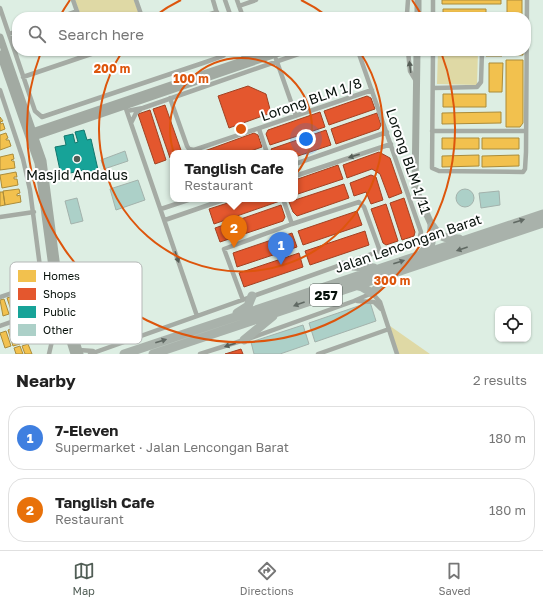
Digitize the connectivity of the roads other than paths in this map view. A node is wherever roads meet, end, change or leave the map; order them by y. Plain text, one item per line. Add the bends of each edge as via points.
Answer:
1 (73, 0) edge
2 (136, 0) edge
3 (213, 0) edge
4 (225, 0) edge
5 (237, 0) edge
6 (256, 0) edge
7 (408, 0) edge
8 (418, 0) edge
9 (434, 0) edge
10 (527, 0) edge
11 (239, 6) junction
12 (0, 8) edge
13 (77, 11) joint
14 (74, 12) edge
15 (140, 12) edge
16 (217, 12) edge
17 (229, 12) edge
18 (241, 12) edge
19 (407, 12) edge
20 (418, 12) edge
21 (433, 12) edge
22 (527, 12) edge
23 (12, 33) edge
24 (9, 34) junction
25 (0, 37) edge
26 (12, 43) edge
27 (16, 56) edge
28 (81, 56) edge
29 (223, 56) edge
30 (244, 56) edge
31 (267, 56) edge
32 (269, 56) edge
33 (275, 56) edge
34 (360, 56) edge
35 (408, 56) edge
36 (417, 56) edge
37 (433, 56) edge
38 (482, 56) edge
39 (527, 56) edge
40 (2, 57) edge
41 (246, 62) junction
42 (23, 77) junction
43 (417, 82) junction
44 (434, 88) junction
45 (0, 90) edge
46 (372, 90) junction
47 (170, 98) junction
48 (125, 106) junction
49 (6, 107) junction
50 (143, 108) junction
51 (0, 109) edge
52 (296, 116) junction
53 (131, 123) junction
54 (259, 129) junction
55 (526, 130) junction
56 (432, 131) junction
57 (387, 132) junction
58 (31, 135) junction
59 (391, 144) junction
60 (266, 150) edge
61 (298, 163) edge
62 (298, 175) edge
63 (182, 202) edge
64 (217, 202) edge
65 (284, 202) edge
66 (161, 209) junction
67 (34, 212) junction
68 (543, 214) edge
69 (0, 218) edge
70 (164, 220) junction
71 (543, 223) edge
72 (292, 224) junction
73 (432, 226) junction
74 (498, 233) junction
75 (465, 239) junction
76 (380, 251) junction
77 (419, 255) junction
78 (40, 262) edge
79 (51, 262) edge
80 (342, 265) junction
81 (375, 269) junction
82 (400, 270) junction
83 (354, 285) junction
84 (372, 292) junction
85 (10, 294) edge
86 (0, 297) edge
87 (247, 298) junction
88 (354, 301) junction
89 (283, 310) junction
90 (384, 314) junction
91 (197, 316) junction
92 (230, 319) junction
93 (10, 322) edge
94 (0, 326) edge
95 (388, 329) junction
96 (142, 335) edge
97 (244, 340) junction
98 (51, 344) edge
99 (118, 344) edge
100 (77, 353) edge
101 (92, 353) edge
102 (49, 354) edge
103 (124, 354) edge
104 (153, 354) edge
105 (200, 354) edge
106 (318, 354) edge
107 (397, 354) edge

1 - 13 street
2 - 15 street
3 - 16 street
4 - 17 street
5 - 11 street
6 - 11 street
7 - 19 street
8 - 20 street
9 - 21 street
10 - 22 street
11 - 18 street
12 - 24 street
13 - 14 street
23 - 24 street
24 - 26 street
25 - 40 street
27 - 42 street
28 - 42 street
29 - 42 street via 44,118 36,114
30 - 41 street
31 - 41 street
32 - 47 street
33 - 52 street
34 - 46 street, Lorong BLM 1/11
43 -> 35 street via 410,71
36 - 43 street
37 - 44 street
38 - 44 street via 481,82 477,87
39 - 55 street
40 - 58 street
41 - 48 street
43 - 73 street via 415,188
44 - 56 street
45 - 49 street
46 - 52 street, Lorong BLM 1/8
46 - 57 street, Lorong BLM 1/11
47 - 50 street
47 - 54 street, Lorong BLM 1/8 via 189,149 194,150
48 - 50 street
48 - 53 street
48 - 58 street
49 - 51 street
49 - 67 street via 23,159
50 - 53 street via 136,113
52 - 54 street, Lorong BLM 1/8
53 - 66 street
54 - 60 street
55 - 56 street
55 - 56 street via 523,172 439,171 432,168
57 - 59 street, Lorong BLM 1/11
57 - 61 street
58 - 79 street
59 -> 62 street
59 - 76 street, Lorong BLM 1/11 via 421,234 416,242
63 - 66 street
64 - 70 street
65 - 72 street
66 - 70 street
67 - 69 street
67 - 78 street
74 -> 68 highway, Jalan Lencongan Barat / 257
70 -> 91 street
71 - 74 highway, Jalan Lencongan Barat / 257
72 - 76 street via 359,202 364,207
72 - 87 street via 224,249
73 - 75 highway via 436,233 445,238
73 - 77 highway via 432,243
74 - 75 highway, Jalan Lencongan Barat / 257
74 -> 82 highway, Jalan Lencongan Barat / 257
75 - 77 highway, Jalan Lencongan Barat / 257
76 - 80 street
81 -> 77 highway, Jalan Lencongan Barat / 257
80 - 81 highway
80 - 87 street
81 - 92 highway, Jalan Lencongan Barat / 257
82 - 83 highway, Jalan Lencongan Barat / 257
82 - 84 highway
83 - 84 highway
83 -> 89 highway, Jalan Lencongan Barat / 257
84 - 88 street
84 - 90 street via 380,302
85 - 86 street
87 - 91 street
87 - 92 highway via 244,310
88 - 90 street via 374,302
88 - 97 street
89 - 97 highway via 269,318
89 - 104 highway, Jalan Lencongan Barat / 257
90 - 95 street
91 - 96 street
103 -> 92 highway, Jalan Lencongan Barat / 257
93 - 94 street
95 - 106 street
95 - 107 street
97 -> 105 street
98 - 102 street
99 - 101 street
100 - 101 street

